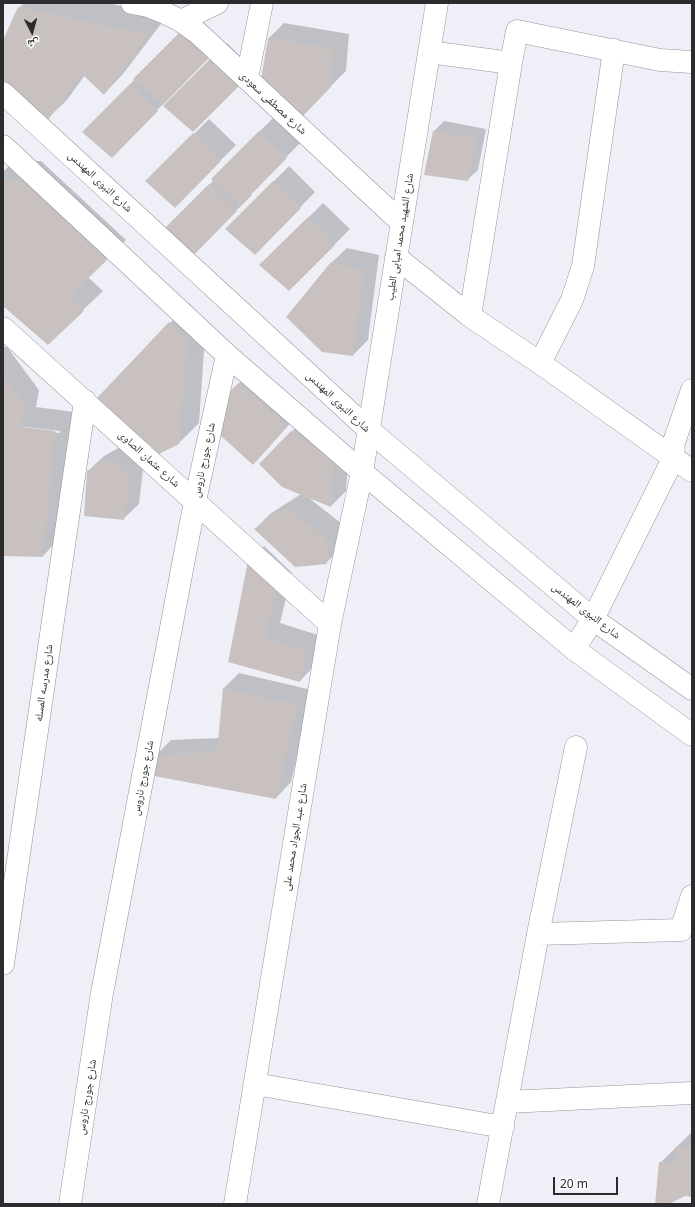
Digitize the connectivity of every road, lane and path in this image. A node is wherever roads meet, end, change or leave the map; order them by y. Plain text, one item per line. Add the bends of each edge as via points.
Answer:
1 (217, 3) edge
2 (262, 3) edge
3 (437, 3) edge
4 (142, 4) edge
5 (181, 21) junction
6 (614, 50) junction
7 (429, 52) junction
8 (692, 62) edge
9 (511, 63) junction
10 (247, 78) junction
11 (3, 93) edge
12 (3, 146) edge
13 (402, 222) junction
14 (396, 257) junction
15 (470, 316) junction
16 (3, 328) edge
17 (226, 355) junction
18 (540, 364) junction
19 (692, 390) edge
20 (86, 402) junction
21 (369, 430) junction
22 (673, 459) junction
23 (692, 471) edge
24 (362, 472) junction
25 (195, 501) junction
26 (593, 619) junction
27 (330, 624) junction
28 (574, 649) junction
29 (692, 689) edge
30 (692, 735) edge
31 (576, 747) dead end
32 (692, 896) edge
33 (538, 934) junction
34 (3, 964) edge
35 (254, 1084) junction
36 (692, 1093) edge
37 (508, 1102) junction
38 (503, 1127) junction
39 (70, 1204) edge
40 (235, 1204) edge
41 (488, 1204) edge

1 - 5 street
2 - 10 street
3 - 7 street, شارع الشهيد محمد امبابى الطيب
4 - 5 street, شارع مصطفى سعودى
5 - 10 street, شارع مصطفى سعودى via 198,33
6 - 8 street via 660,60
6 - 9 street via 517,30
6 - 18 street via 583,266 572,300
7 - 9 street
7 - 13 street, شارع الشهيد محمد امبابى الطيب
9 - 15 street
10 - 13 street, شارع مصطفى سعودى
11 - 21 street, شارع النبوى المهندس
12 - 17 street
13 - 14 street, شارع الشهيد محمد امبابى الطيب
14 - 15 street
14 - 21 street, شارع الشهيد محمد امبابى الطيب
15 - 18 street
16 - 20 street, شارع عثمان الصاوى
17 - 24 street
17 - 25 street, شارع جورج ناروس
18 - 22 street
19 - 22 street via 674,442
20 - 25 street, شارع عثمان الصاوى
20 - 34 street, شارع مدرسه المسله
21 - 24 street, شارع الشهيد محمد امبابى الطيب
21 - 26 street, شارع النبوى المهندس
22 - 23 street
22 - 26 street
24 - 27 street, شارع عبد الجواد محمد على
24 - 28 street
25 - 27 street, شارع عثمان الصاوى
25 - 39 street, شارع جورج ناروس via 102,993
26 - 28 street
26 - 29 street, شارع النبوى المهندس
27 - 35 street, شارع عبد الجواد محمد على
28 - 30 street
31 - 33 street
32 - 33 street via 681,930
33 - 37 street
35 - 38 street
35 - 40 street, شارع عبد الجواد محمد على
36 - 37 street
37 - 38 street
38 - 41 street

